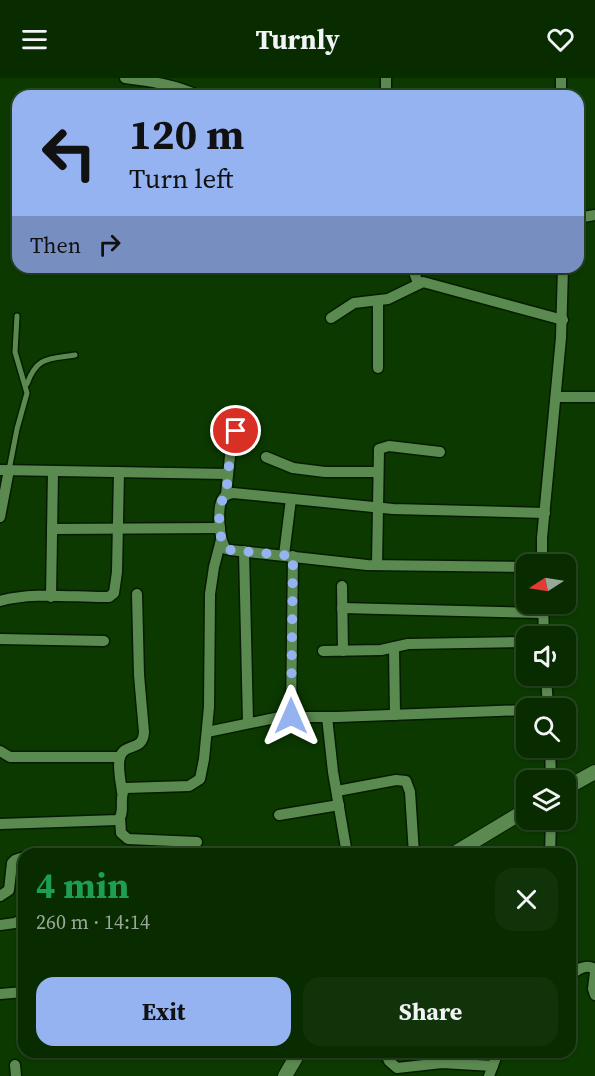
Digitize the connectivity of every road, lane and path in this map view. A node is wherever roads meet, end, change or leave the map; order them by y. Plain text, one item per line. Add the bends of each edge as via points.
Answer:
1 (124, 78) edge
2 (181, 90) edge
3 (414, 273) edge
4 (563, 273) edge
5 (418, 283) junction
6 (378, 301) junction
7 (17, 316) dead end
8 (331, 318) dead end
9 (562, 320) junction
10 (75, 355) dead end
11 (378, 368) dead end
12 (26, 385) junction
13 (557, 397) junction
14 (595, 398) edge
15 (236, 431) dead end
16 (440, 452) dead end
17 (266, 457) dead end
18 (5, 470) edge
19 (53, 471) junction
20 (118, 472) junction
21 (378, 472) junction
22 (227, 474) junction
23 (226, 495) junction
24 (291, 499) junction
25 (378, 508) junction
26 (545, 513) junction
27 (0, 517) edge
28 (220, 528) junction
29 (52, 529) junction
30 (118, 529) junction
31 (221, 540) junction
32 (244, 551) junction
33 (543, 554) edge
34 (289, 555) junction
35 (377, 565) junction
36 (516, 567) edge
37 (342, 586) dead end
38 (137, 594) dead end
39 (51, 597) junction
40 (0, 601) edge
41 (342, 608) junction
42 (516, 608) edge
43 (0, 639) edge
44 (104, 640) dead end
45 (516, 642) edge
46 (394, 647) junction
47 (323, 651) dead end
48 (343, 651) junction
49 (516, 710) edge
50 (395, 715) junction
51 (291, 716) junction
52 (327, 717) junction
53 (248, 722) junction
54 (207, 732) junction
55 (0, 751) edge
56 (120, 757) junction
57 (595, 772) edge
58 (576, 782) edge
59 (337, 791) junction
60 (123, 792) junction
61 (339, 805) junction
62 (279, 815) dead end
63 (516, 816) edge
64 (120, 818) junction
65 (0, 824) edge
66 (551, 830) edge
67 (197, 842) dead end
68 (346, 848) edge
69 (414, 848) edge
70 (463, 848) edge
71 (550, 848) edge
72 (18, 858) edge
73 (0, 896) edge
74 (18, 921) edge
75 (0, 925) edge
76 (576, 971) edge
77 (595, 972) edge
78 (18, 992) edge
79 (0, 994) edge
80 (595, 995) edge
81 (296, 1058) edge
82 (388, 1058) edge
83 (491, 1071) edge
84 (285, 1076) edge

1 - 2 street
3 - 5 street
4 - 9 street
5 - 6 street via 397,296
5 - 9 street
6 - 8 street via 354,303
6 - 11 street
7 - 12 lane via 15,352
9 - 13 street
10 - 12 lane via 41,361
12 - 18 lane via 27,400
13 - 14 street
13 - 26 street
15 - 22 street
16 - 21 street via 384,447 378,454
17 - 21 street via 300,469
18 - 19 street
18 - 27 street
19 - 20 street
19 - 29 street
20 - 22 street
20 - 30 street
21 - 25 street
22 - 23 street
23 - 24 street
23 - 28 street via 220,506
24 - 25 street
24 - 34 street
25 - 26 street
25 - 35 street
26 - 33 street
28 - 30 street
28 - 31 street
29 - 30 street
29 - 39 street
30 - 39 street via 114,593 109,597
31 - 32 street via 226,549
31 - 54 street via 209,612
32 - 34 street
32 - 53 street
34 - 35 street
34 - 51 street
35 - 36 street
37 - 41 street
38 - 56 street via 144,738 124,750
39 - 40 street
41 - 42 street
41 - 48 street
43 - 44 street
45 - 46 street
46 - 48 street
46 - 50 street
47 - 48 street
49 - 50 street
50 - 52 street
51 - 52 street
51 - 53 street
52 - 59 street
53 - 54 street
54 - 60 street via 202,774 197,783 183,787 130,786
55 - 56 street via 10,757
56 - 60 street
57 - 58 street
59 - 61 street
59 - 69 street via 406,781
60 - 64 street
61 - 62 street
61 - 68 street
63 - 70 street
64 - 65 street
64 - 67 street via 121,833 128,840
66 - 71 street
72 - 73 street via 12,863 9,890
74 - 75 street
76 - 77 street via 590,966
77 - 80 street
78 - 79 street
81 - 84 street
82 - 83 street via 397,1068 442,1062

